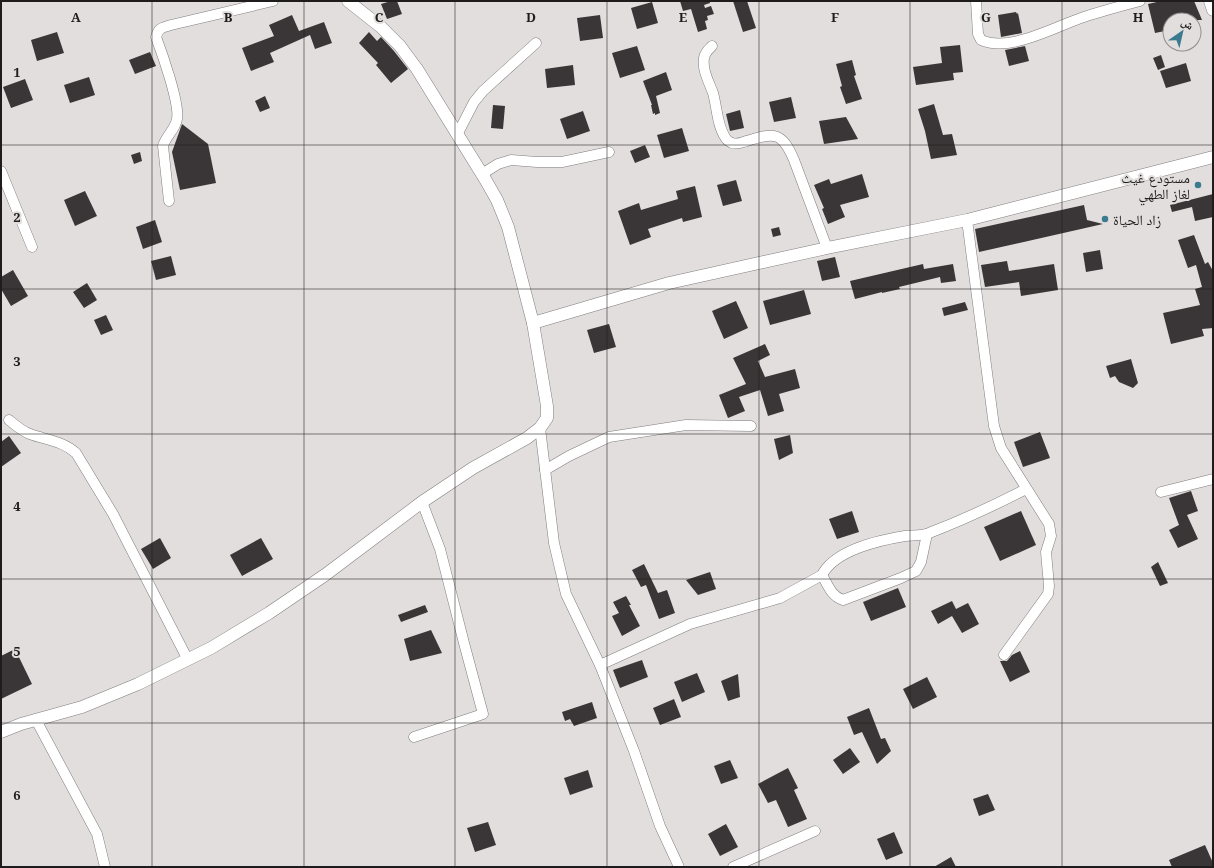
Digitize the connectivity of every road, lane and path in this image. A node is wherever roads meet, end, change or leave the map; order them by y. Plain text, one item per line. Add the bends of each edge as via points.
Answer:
1 (273, 1) edge
2 (348, 1) edge
3 (976, 1) edge
4 (1140, 1) edge
5 (1210, 1) edge
6 (1213, 10) edge
7 (536, 43) dead end
8 (712, 46) dead end
9 (457, 135) junction
10 (609, 152) dead end
11 (1213, 156) edge
12 (1, 171) edge
13 (482, 174) junction
14 (169, 201) dead end
15 (967, 220) junction
16 (32, 247) dead end
17 (827, 248) junction
18 (533, 323) junction
19 (9, 420) dead end
20 (751, 426) dead end
21 (540, 428) junction
22 (545, 470) junction
23 (1213, 479) edge
24 (1026, 489) junction
25 (1161, 492) dead end
26 (422, 502) junction
27 (928, 534) junction
28 (822, 575) junction
29 (1004, 655) dead end
30 (188, 660) junction
31 (600, 665) junction
32 (36, 720) junction
33 (1, 732) edge
34 (414, 737) dead end
35 (815, 831) dead end
36 (105, 867) edge
37 (679, 867) edge
38 (733, 867) edge

1 - 14 street via 171,25 158,31 156,37 174,93 178,117 163,146
2 - 9 street via 400,46
3 - 4 street via 978,34 981,40 994,44 1034,36 1083,17
5 - 6 street
7 - 9 street via 483,91 474,102
8 - 17 street via 703,60 726,139 739,143 766,135 778,137 784,142 794,160
9 - 13 street
10 - 13 street via 562,162 511,160 498,164
11 - 15 street
12 - 16 street
13 - 18 street via 497,200 508,227
15 - 17 street
15 - 24 street via 994,426 1000,448
17 - 18 street via 669,283
18 - 21 street via 547,406 547,418
19 - 30 street via 28,433 62,443 76,453 113,514
20 - 22 street via 686,425 609,437
21 - 22 street
21 - 26 street
22 - 31 street via 554,543 566,594
23 - 25 street
24 - 27 street
24 - 29 street via 1050,530 1051,536 1046,552 1048,594
26 - 30 street via 325,575 269,613
26 - 34 street via 440,549 483,714
27 - 28 street via 863,546 831,562
27 - 28 street via 916,571 901,578 843,600 833,594
28 - 31 street via 780,598 690,624
30 - 32 street via 82,708
31 - 37 street via 660,826
32 - 33 street
32 - 36 street via 97,834
35 - 38 street

